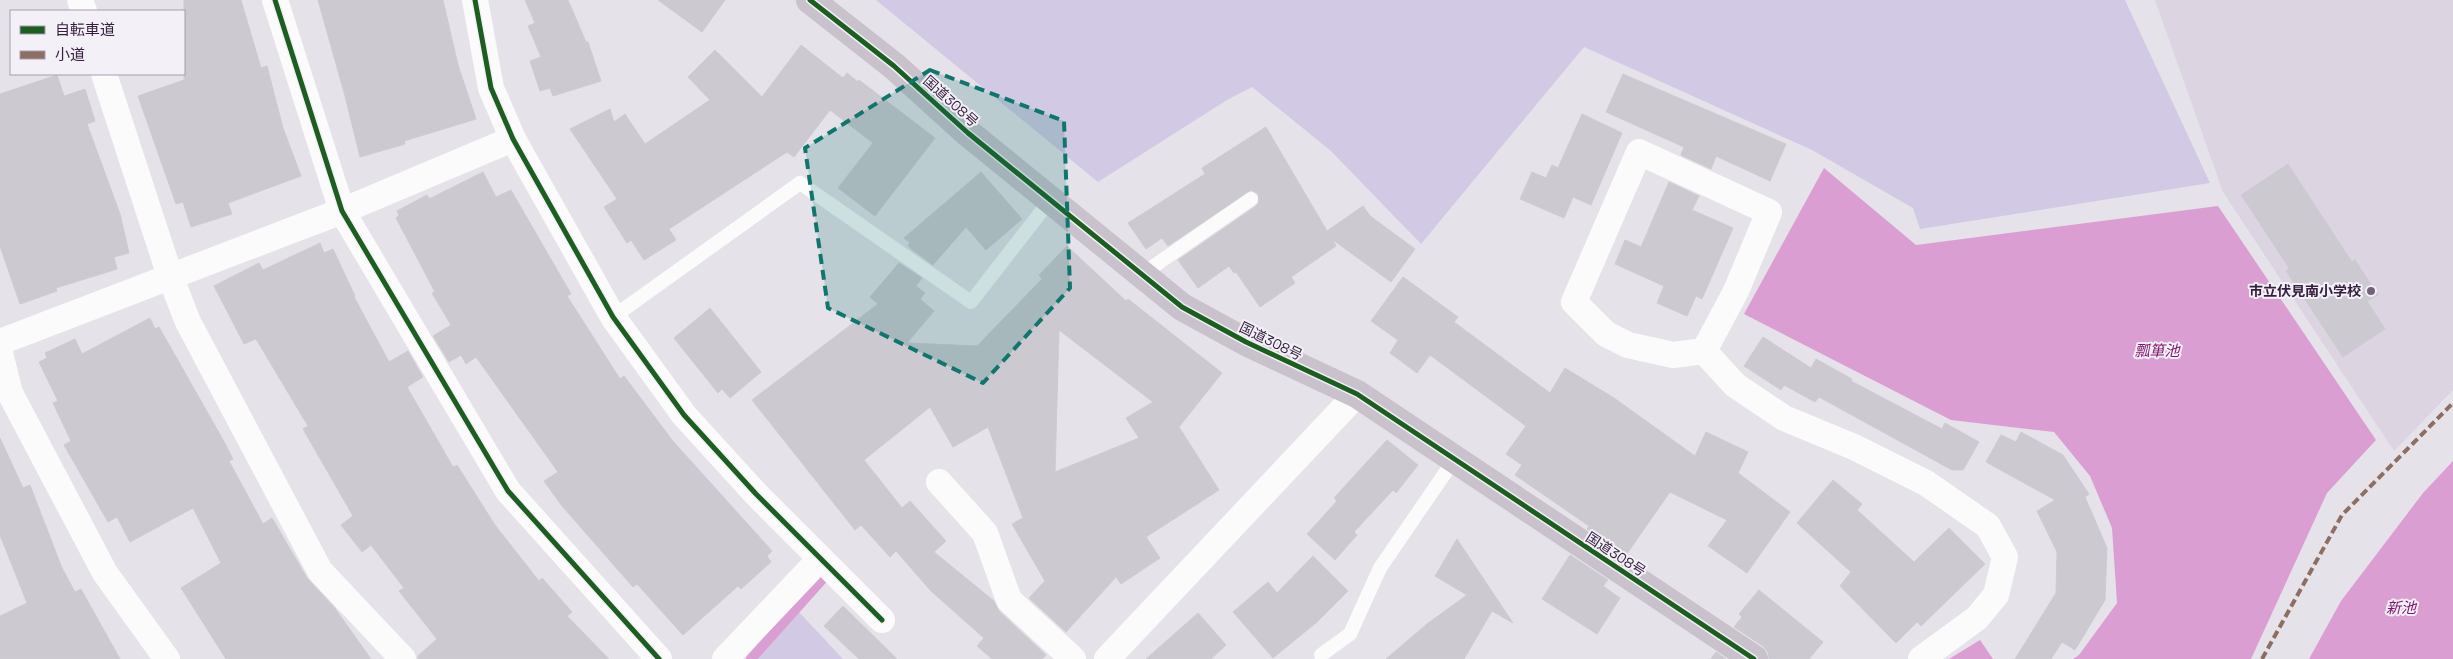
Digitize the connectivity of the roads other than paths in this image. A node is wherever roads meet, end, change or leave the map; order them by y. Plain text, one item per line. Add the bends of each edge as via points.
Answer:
1 (275, 0) edge
2 (475, 0) edge
3 (810, 0) edge
4 (104, 75) edge
5 (513, 139) junction
6 (1051, 199) junction
7 (1251, 199) dead end
8 (342, 211) junction
9 (1141, 275) junction
10 (170, 276) junction
11 (613, 317) junction
12 (0, 342) edge
13 (1704, 351) junction
14 (0, 353) edge
15 (1357, 394) junction
16 (1454, 460) junction
17 (939, 482) dead end
18 (820, 559) junction
19 (882, 620) dead end
20 (1321, 655) dead end
21 (167, 659) edge
22 (404, 659) edge
23 (660, 659) edge
24 (725, 659) edge
25 (1073, 659) edge
26 (1107, 659) edge
27 (1754, 659) edge
28 (1921, 659) edge

1 - 8 street
2 - 5 street via 491,88
3 - 6 highway, 国道308号 via 894,66 968,132
4 - 10 street
5 - 8 street
5 - 11 street
6 - 9 highway, 国道308号
6 - 11 lane via 971,302 800,183
7 - 9 lane
8 - 10 street
8 - 23 street via 508,490
9 - 15 highway, 国道308号 via 1182,307 1246,342
10 - 12 street
10 - 22 street via 188,322 320,571
11 - 18 street via 684,415
13 - 13 street via 1736,291 1769,212 1639,152 1574,302 1606,334 1628,346 1673,355
13 - 28 street via 1735,385 1784,418 1926,482 1988,526 2005,557 1996,595 1977,618
14 - 21 street via 10,392 105,574
15 - 16 highway, 国道308号
15 - 26 street
16 - 20 lane via 1380,568 1350,634
16 - 27 highway, 国道308号
17 - 25 street via 984,533 1009,600
18 - 19 street
18 - 24 street

